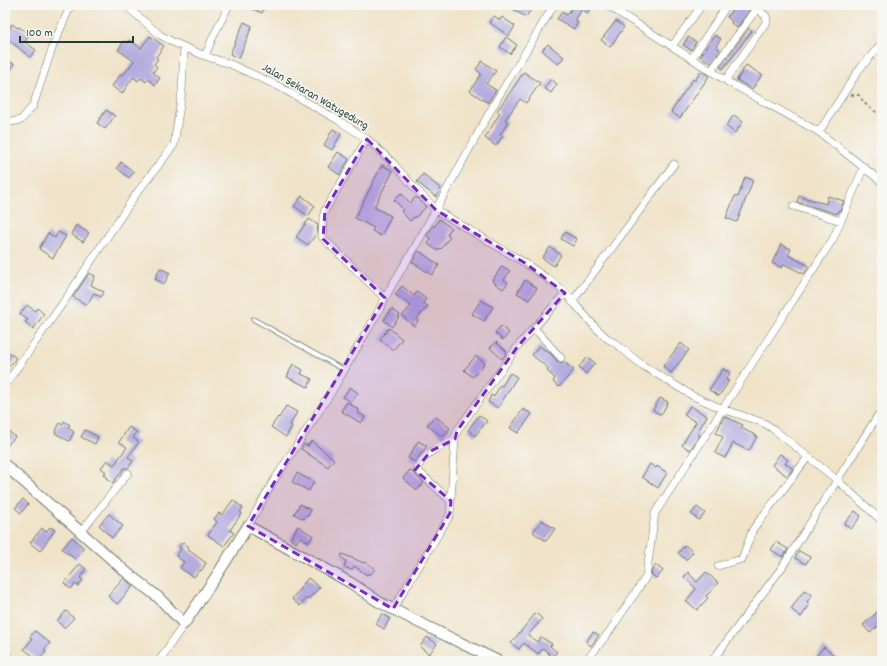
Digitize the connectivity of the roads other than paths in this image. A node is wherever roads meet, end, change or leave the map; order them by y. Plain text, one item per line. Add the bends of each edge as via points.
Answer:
1 (71, 5) edge
2 (124, 5) edge
3 (229, 5) edge
4 (554, 5) edge
5 (607, 5) edge
6 (702, 5) edge
7 (754, 7) edge
8 (724, 8) dead end
9 (882, 43) edge
10 (672, 46) junction
11 (184, 47) junction
12 (205, 56) junction
13 (692, 58) junction
14 (711, 71) junction
15 (726, 79) junction
16 (5, 123) edge
17 (819, 132) junction
18 (367, 139) junction
19 (674, 164) dead end
20 (864, 167) junction
21 (882, 182) edge
22 (793, 206) dead end
23 (436, 210) junction
24 (841, 221) junction
25 (565, 293) junction
26 (385, 298) junction
27 (572, 302) junction
28 (253, 319) dead end
29 (534, 328) junction
30 (561, 358) dead end
31 (344, 370) junction
32 (5, 384) edge
33 (723, 409) junction
34 (882, 409) edge
35 (455, 439) junction
36 (808, 457) junction
37 (5, 465) edge
38 (128, 473) dead end
39 (837, 480) junction
40 (451, 501) junction
41 (882, 521) edge
42 (248, 526) junction
43 (81, 532) junction
44 (718, 566) dead end
45 (393, 609) junction
46 (184, 624) junction
47 (5, 654) edge
48 (13, 661) edge
49 (159, 661) edge
50 (498, 661) edge
51 (586, 661) edge
52 (712, 661) edge

1 - 16 street via 54,43 33,106 21,120
2 - 11 street, Jalan Sekaran Watugedung via 160,35
3 - 12 street
4 - 23 street via 497,99
5 - 10 street
6 - 10 street
7 - 14 street
7 - 15 street via 766,16 767,21
8 - 13 street
9 - 17 street via 858,71
10 - 13 street
11 - 12 street, Jalan Sekaran Watugedung
11 - 32 street via 182,91 174,145 136,194
12 - 18 street, Jalan Sekaran Watugedung via 230,64 278,86
13 - 14 street
14 - 15 street
15 - 17 street
17 - 20 street
18 - 23 street, Jalan Sekaran Watugedung via 394,163
18 - 26 street via 325,210 322,237
19 - 27 street
20 - 21 street
20 - 24 street
22 - 24 street
23 - 25 street, Jalan Sekaran Watugedung via 525,263
23 - 26 street
24 - 33 street via 833,239
25 - 27 street, Jalan Sekaran Watugedung
25 - 29 street
26 - 31 street
27 - 33 street, Jalan Sekaran Watugedung via 608,339 642,365 693,396
28 - 31 lane
29 - 30 street
29 - 35 street via 518,346 457,431
31 - 42 street
33 - 36 street, Jalan Sekaran Watugedung via 764,423
33 - 51 street via 655,513 646,578
34 - 39 street
35 - 40 street
35 - 40 street via 431,451 417,470
36 - 39 street, Jalan Sekaran Watugedung
36 - 44 street via 753,530 742,559
37 - 43 street
38 - 43 street
39 - 41 street, Jalan Sekaran Watugedung
39 - 52 street via 783,566
40 - 45 street via 450,515
42 - 45 street
42 - 46 street
43 - 46 street via 159,598
45 - 50 street
46 - 49 street
47 - 48 street

